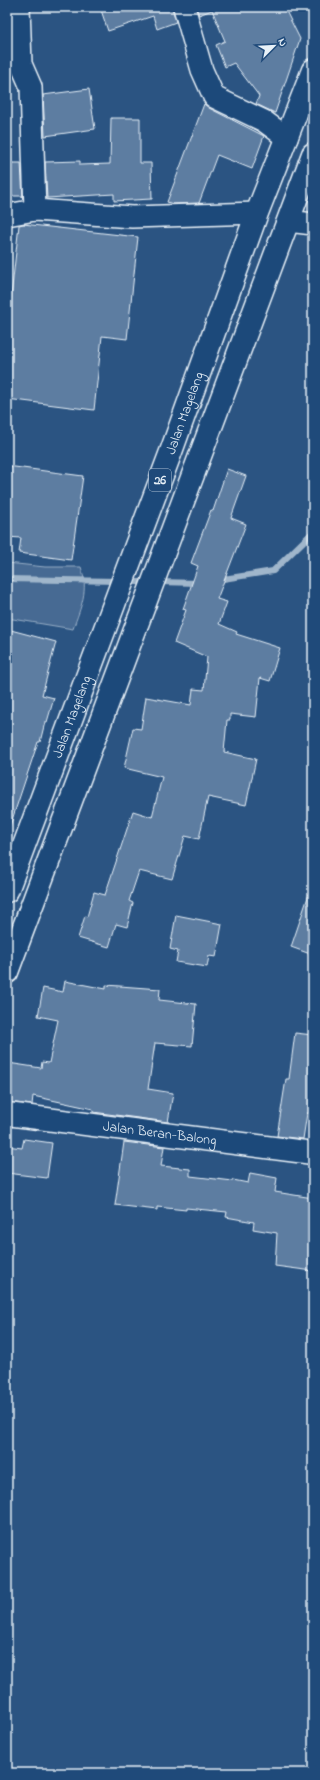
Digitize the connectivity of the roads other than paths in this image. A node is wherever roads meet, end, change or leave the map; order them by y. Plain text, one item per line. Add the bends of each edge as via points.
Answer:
1 (19, 7) edge
2 (184, 7) edge
3 (313, 70) edge
4 (288, 138) junction
5 (313, 154) edge
6 (35, 210) junction
7 (257, 213) junction
8 (7, 215) edge
9 (288, 221) junction
10 (313, 224) edge
11 (7, 890) edge
12 (7, 972) edge
13 (7, 1114) edge
14 (313, 1153) edge

1 - 6 street via 21,64 31,87
2 - 4 street via 202,70 214,97 264,121
3 - 4 main road, Jalan Magelang / 26
4 - 7 main road, Jalan Magelang / 26
5 - 9 main road, Jalan Magelang / 26
6 - 7 street via 132,217
6 - 8 street
7 - 11 main road, Jalan Magelang / 26 via 175,442
9 - 10 street
9 - 12 main road, Jalan Magelang / 26
13 - 14 main road, Jalan Beran-Balong

